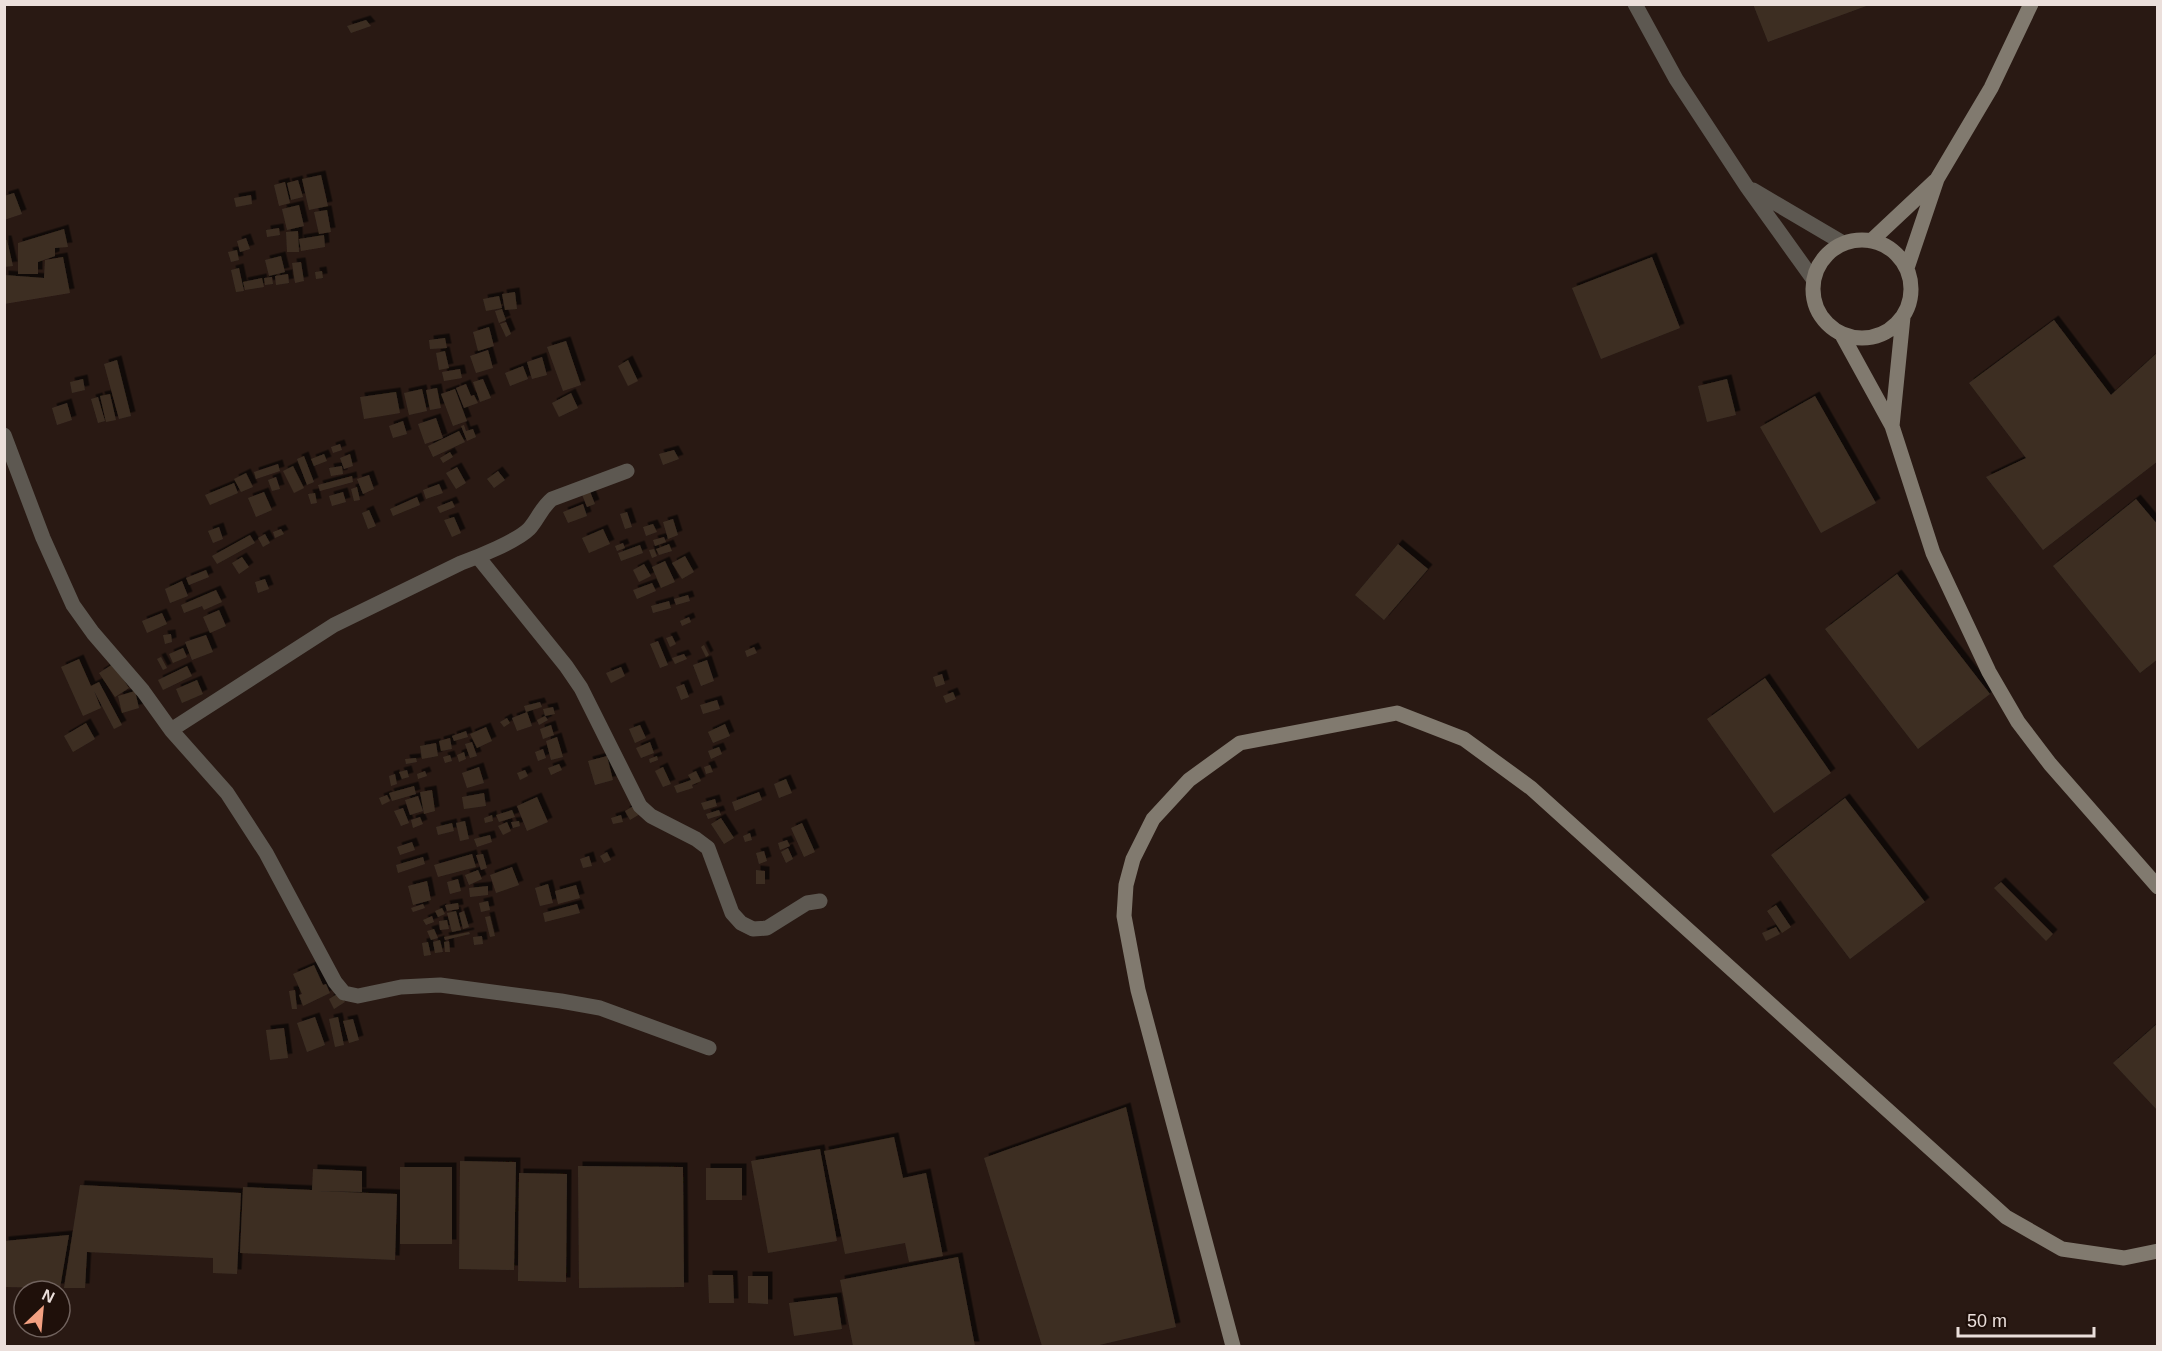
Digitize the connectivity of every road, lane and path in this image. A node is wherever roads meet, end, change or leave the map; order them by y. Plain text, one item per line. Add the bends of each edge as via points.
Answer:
1 (1635, 4) edge
2 (2031, 4) edge
3 (1937, 179) junction
4 (1747, 187) junction
5 (1871, 241) junction
6 (1843, 243) junction
7 (1907, 268) junction
8 (1813, 279) junction
9 (1903, 317) junction
10 (1842, 335) junction
11 (1892, 426) junction
12 (4, 435) edge
13 (627, 471) dead end
14 (478, 557) junction
15 (171, 730) junction
16 (2157, 887) edge
17 (820, 901) dead end
18 (709, 1048) dead end
19 (2157, 1251) edge
20 (1233, 1347) edge

1 - 4 street via 1676,79
2 - 3 main road via 1991,88
3 - 5 main road
3 - 7 main road
4 - 6 street
4 - 8 street
5 - 6 main road
5 - 7 main road via 1898,255
6 - 8 main road via 1829,252
7 - 9 main road via 1910,301
8 - 10 main road via 1818,312
9 - 10 main road via 1876,337
9 - 11 main road
10 - 11 main road
11 - 16 main road via 1933,553 2000,692 2050,764
12 - 15 street via 73,604
13 - 14 street via 552,499 526,531
14 - 15 street via 334,625
14 - 17 street via 581,688 640,806 656,820 708,848 732,913 741,923 753,929 767,928 807,903
15 - 18 street via 233,803 266,853 344,993 358,996 401,987 440,986 561,1001 600,1008
19 - 20 main road via 2124,1258 2062,1249 2006,1217 1532,788 1464,739 1397,713 1240,743 1189,780 1153,819 1133,859 1126,885 1124,916 1138,990

